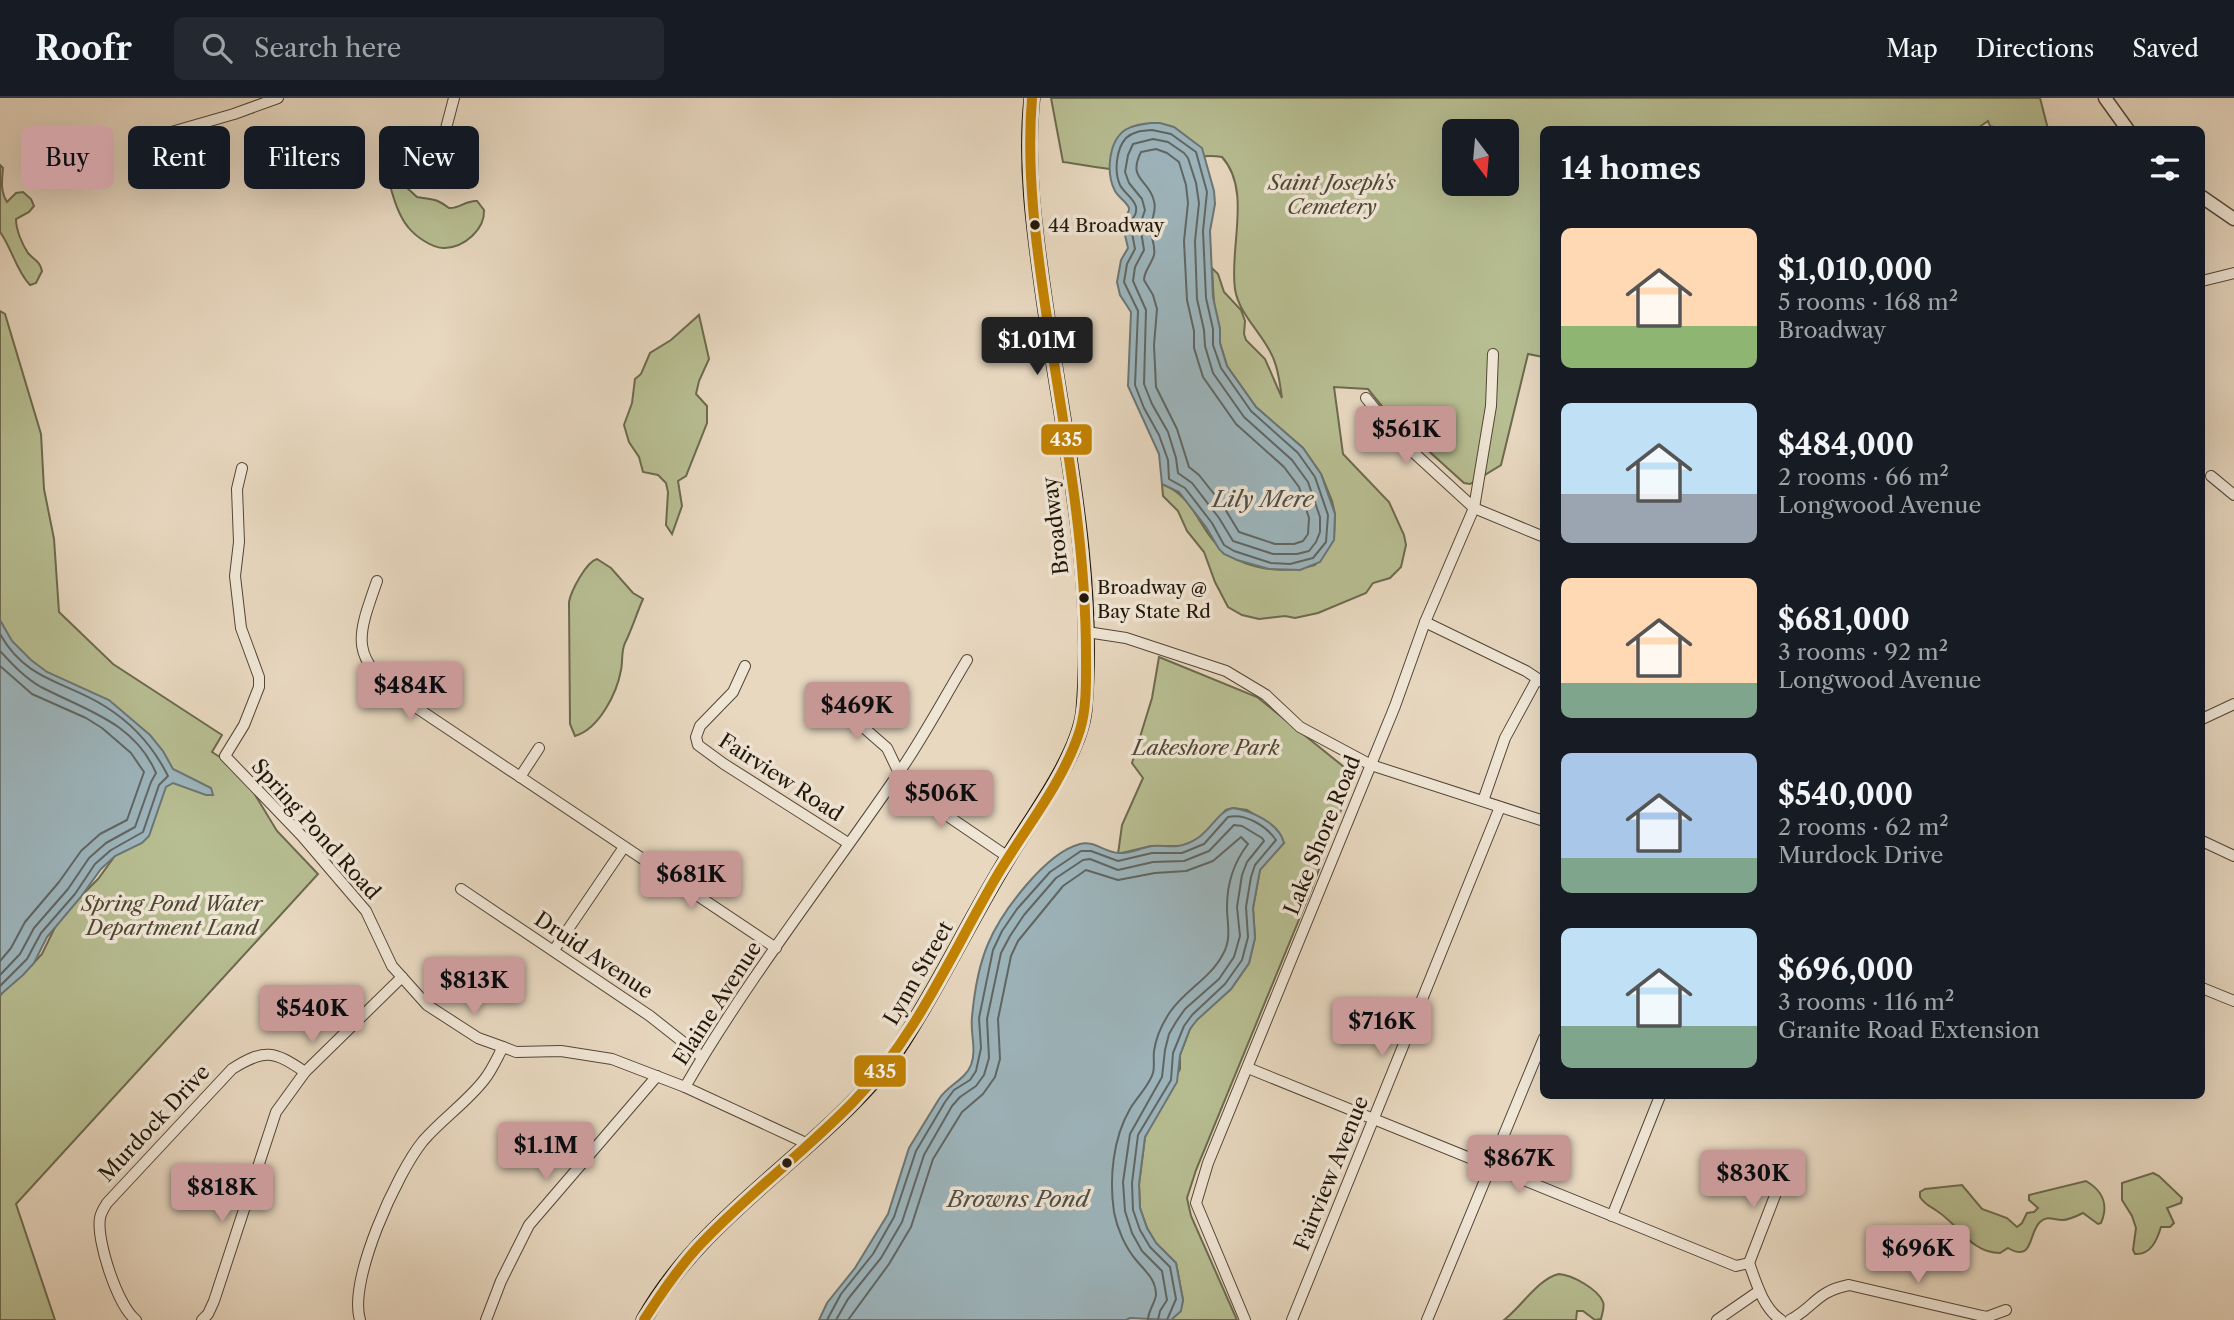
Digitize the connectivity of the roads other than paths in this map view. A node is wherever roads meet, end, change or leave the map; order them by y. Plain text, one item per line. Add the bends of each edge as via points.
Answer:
1 (278, 98) edge
2 (454, 98) edge
3 (1032, 98) edge
4 (2105, 98) edge
5 (190, 126) edge
6 (447, 126) edge
7 (2125, 126) edge
8 (2205, 199) edge
9 (2233, 220) edge
10 (2234, 273) edge
11 (2205, 280) edge
12 (1493, 354) dead end
13 (1366, 398) dead end
14 (242, 468) dead end
15 (2211, 476) dead end
16 (2234, 495) edge
17 (1474, 509) junction
18 (1540, 531) edge
19 (377, 581) dead end
20 (1425, 622) junction
21 (1087, 632) junction
22 (1086, 657) joint
23 (967, 660) dead end
24 (745, 666) dead end
25 (1540, 680) edge
26 (1540, 683) edge
27 (831, 699) dead end
28 (2234, 704) edge
29 (2205, 718) edge
30 (539, 748) dead end
31 (1371, 765) junction
32 (898, 773) junction
33 (520, 777) junction
34 (1483, 801) junction
35 (1500, 807) junction
36 (1540, 820) edge
37 (2205, 842) edge
38 (848, 843) junction
39 (624, 847) junction
40 (2234, 856) edge
41 (1008, 857) junction
42 (461, 888) dead end
43 (776, 948) junction
44 (554, 950) junction
45 (402, 977) junction
46 (2205, 989) edge
47 (2234, 1001) edge
48 (503, 1047) junction
49 (1540, 1047) edge
50 (702, 1057) junction
51 (1248, 1068) junction
52 (306, 1072) junction
53 (657, 1076) junction
54 (685, 1087) junction
55 (1659, 1099) edge
56 (1373, 1119) junction
57 (808, 1144) junction
58 (1490, 1166) junction
59 (1786, 1167) dead end
60 (1612, 1216) junction
61 (1749, 1263) junction
62 (1759, 1291) junction
63 (2006, 1310) dead end
64 (135, 1320) edge
65 (202, 1320) edge
66 (360, 1320) edge
67 (486, 1320) edge
68 (644, 1320) edge
69 (1245, 1320) edge
70 (1292, 1320) edge
71 (1427, 1320) edge
72 (1717, 1320) edge
73 (1780, 1320) edge
74 (1790, 1320) edge

1 - 5 street
2 - 6 street
3 - 21 main road, Broadway via 1028,131 1032,216 1076,501
4 - 7 street
8 - 9 street
10 - 11 street
12 - 17 street, Lake Shore Road via 1491,405
13 - 17 street via 1401,440
14 - 45 street, Spring Pond Road via 237,489 235,576 241,628 259,687 225,756 366,911 392,966
15 - 16 street
17 - 18 street
17 - 20 street, Lake Shore Road
19 - 33 street via 360,638 373,670 402,698
20 - 25 street
20 - 31 street, Lake Shore Road
21 - 22 main road, Broadway
21 - 31 street via 1126,638 1226,671 1266,695 1300,727
22 - 41 main road, Lynn Street via 1084,715 1072,748
23 - 32 street, Elaine Avenue
24 - 38 street, Fairview Road via 733,692 700,726 698,745
26 - 34 street via 1505,738
27 - 32 street via 887,748
28 - 29 street
30 - 33 street
31 - 34 street
31 - 51 street, Lake Shore Road
32 - 38 street, Elaine Avenue
32 - 41 street via 933,806
33 - 39 street
34 - 35 street
35 - 36 street
35 - 56 street, Fairview Avenue
37 - 40 street
38 - 43 street, Elaine Avenue
39 - 43 street
39 - 44 street
41 - 57 main road, Lynn Street via 911,1029 883,1069
42 - 44 street, Druid Avenue
43 - 50 street, Elaine Avenue
44 - 50 street, Druid Avenue
45 - 48 street, Spring Pond Road via 427,1005 478,1038
45 - 52 street
46 - 47 street
48 - 53 street, Spring Pond Road via 516,1052 561,1051 612,1059
48 - 66 street via 485,1079 423,1142 397,1180 368,1255 356,1307
49 - 58 street
50 - 54 street, Elaine Avenue
51 - 56 street
51 - 69 street, Lake Shore Road via 1196,1203
52 - 64 street, Murdock Drive via 270,1053 232,1069 107,1203 100,1218 102,1238 117,1294
52 - 65 street via 276,1112 214,1301
53 - 54 street, Spring Pond Road
53 - 67 street via 529,1225
54 - 57 street, Spring Pond Road
55 - 60 street
56 - 58 street
56 - 70 street, Fairview Avenue
57 - 68 main road, Lynn Street via 704,1240
58 - 60 street
58 - 71 street
59 - 61 street
60 - 61 street via 1736,1266
61 - 62 street
62 - 72 street
62 - 73 street
63 - 74 street via 1978,1315 1859,1286 1838,1287 1820,1295

